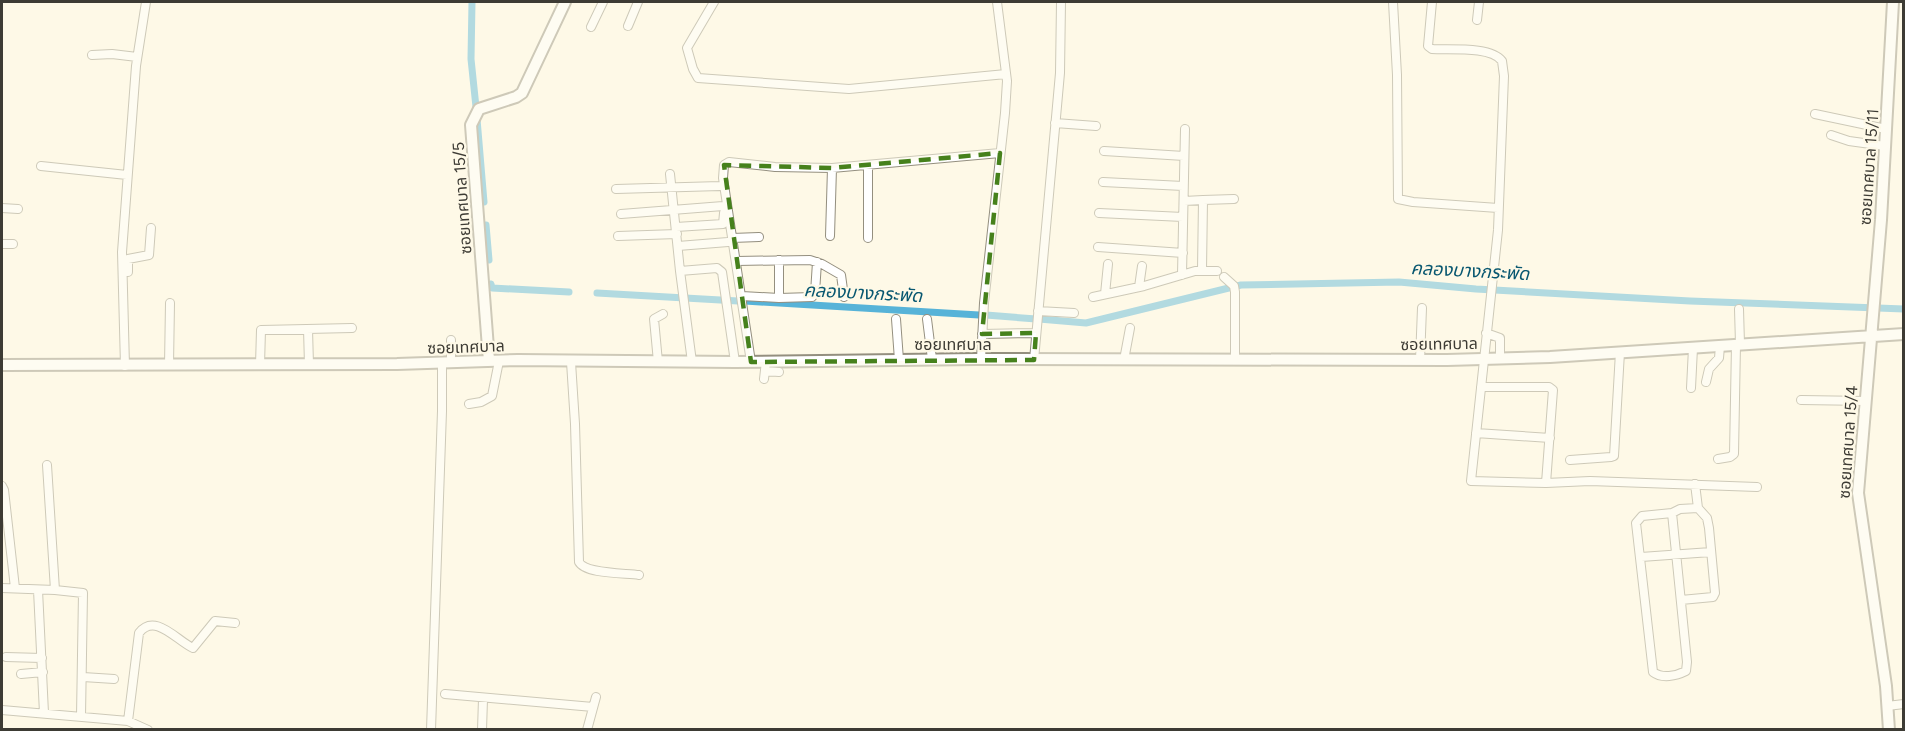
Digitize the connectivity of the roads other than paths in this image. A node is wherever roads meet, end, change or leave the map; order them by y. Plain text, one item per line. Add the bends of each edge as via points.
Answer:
1 (146, 2) edge
2 (566, 2) edge
3 (603, 2) edge
4 (638, 2) edge
5 (714, 2) edge
6 (997, 2) edge
7 (1061, 2) edge
8 (1393, 2) edge
9 (1432, 2) edge
10 (1479, 2) edge
11 (1893, 2) edge
12 (1477, 20) dead end
13 (628, 26) dead end
14 (591, 27) dead end
15 (92, 55) dead end
16 (137, 57) junction
17 (1006, 74) junction
18 (1815, 114) dead end
19 (1055, 123) junction
20 (1096, 126) dead end
21 (1185, 129) dead end
22 (1886, 129) junction
23 (1831, 135) dead end
24 (1885, 146) junction
25 (1104, 150) dead end
26 (1000, 153) junction
27 (1184, 156) junction
28 (41, 166) dead end
29 (868, 166) junction
30 (832, 168) junction
31 (718, 170) dead end
32 (670, 174) dead end
33 (127, 175) junction
34 (1103, 182) dead end
35 (720, 186) junction
36 (1183, 186) junction
37 (616, 189) dead end
38 (672, 189) junction
39 (1234, 199) dead end
40 (1203, 200) junction
41 (1184, 201) junction
42 (723, 206) junction
43 (2, 208) edge
44 (1498, 208) junction
45 (18, 209) dead end
46 (674, 211) junction
47 (1098, 213) dead end
48 (621, 214) dead end
49 (1183, 217) junction
50 (151, 228) dead end
51 (677, 231) junction
52 (618, 236) dead end
53 (830, 236) dead end
54 (759, 237) dead end
55 (729, 238) junction
56 (868, 238) dead end
57 (2, 244) edge
58 (13, 244) dead end
59 (678, 246) junction
60 (1098, 247) dead end
61 (1183, 253) junction
62 (733, 259) junction
63 (779, 260) junction
64 (817, 262) junction
65 (1108, 264) dead end
66 (1142, 266) dead end
67 (1202, 270) junction
68 (680, 271) junction
69 (1182, 275) junction
70 (1139, 287) junction
71 (1106, 294) junction
72 (742, 296) junction
73 (844, 297) dead end
74 (1093, 297) dead end
75 (779, 298) junction
76 (170, 303) dead end
77 (1422, 308) dead end
78 (1739, 309) dead end
79 (1038, 311) junction
80 (1074, 313) dead end
81 (663, 314) dead end
82 (896, 319) dead end
83 (927, 319) dead end
84 (352, 328) dead end
85 (1130, 328) dead end
86 (308, 329) junction
87 (1036, 333) junction
88 (1486, 333) junction
89 (982, 334) junction
90 (1872, 334) junction
91 (1904, 334) edge
92 (451, 340) dead end
93 (1738, 344) junction
94 (1720, 346) junction
95 (1693, 348) junction
96 (1620, 352) junction
97 (1500, 358) junction
98 (932, 359) junction
99 (981, 359) junction
100 (1235, 359) junction
101 (1483, 359) junction
102 (899, 360) junction
103 (1034, 360) junction
104 (1124, 360) junction
105 (1420, 360) junction
106 (494, 361) junction
107 (571, 362) junction
108 (658, 362) junction
109 (692, 362) junction
110 (735, 362) junction
111 (752, 362) junction
112 (446, 363) junction
113 (2, 365) edge
114 (169, 365) junction
115 (260, 365) junction
116 (309, 365) junction
117 (127, 366) junction
118 (765, 370) junction
119 (779, 372) dead end
120 (1706, 382) dead end
121 (1481, 387) junction
122 (1691, 388) dead end
123 (1801, 400) dead end
124 (1866, 402) junction
125 (469, 404) dead end
126 (1476, 433) junction
127 (1550, 438) junction
128 (1718, 459) dead end
129 (1570, 460) dead end
130 (47, 465) dead end
131 (1546, 483) junction
132 (1695, 484) junction
133 (2, 486) edge
134 (1757, 487) dead end
135 (1698, 508) junction
136 (1672, 513) junction
137 (1711, 552) junction
138 (1676, 553) junction
139 (1641, 557) junction
140 (639, 575) dead end
141 (2, 588) edge
142 (15, 588) junction
143 (38, 590) junction
144 (55, 590) junction
145 (1681, 600) junction
146 (235, 623) dead end
147 (6, 657) dead end
148 (42, 658) junction
149 (43, 672) junction
150 (21, 674) dead end
151 (83, 677) junction
152 (114, 679) dead end
153 (445, 694) dead end
154 (596, 697) dead end
155 (483, 699) junction
156 (1904, 704) edge
157 (1887, 706) junction
158 (593, 707) junction
159 (2, 710) edge
160 (44, 713) junction
161 (81, 716) junction
162 (128, 721) junction
163 (431, 726) edge
164 (148, 729) edge
165 (440, 729) edge
166 (482, 729) edge
167 (587, 729) edge
168 (1889, 729) edge

1 - 16 street
2 - 106 street, ซอยเทศบาล 15/5 via 522,93 479,110 471,124
3 - 14 street
4 - 13 street
5 - 17 street via 687,48 698,78 849,89
6 - 17 street
7 - 19 street
8 - 44 street via 1398,199
9 - 44 street via 1429,48 1483,51 1502,61
10 - 12 street
11 - 22 street, ซอยเทศบาล 15/11
15 - 16 street
16 - 33 street
17 - 26 street
18 - 22 street
19 - 20 street
19 - 79 street
21 - 27 street
22 - 24 street, ซอยเทศบาล 15/11
23 - 24 street
24 - 90 street, ซอยเทศบาล 15/11
25 - 27 street
26 - 29 street
26 - 89 street
27 - 36 street
28 - 33 street
29 - 30 street
29 - 56 street
30 - 53 street
30 - 55 street via 729,162 724,165
31 - 35 street
32 - 38 street
33 - 117 street via 122,252
34 - 36 street
35 - 38 street
35 - 42 street
36 - 41 street
37 - 38 street
38 - 46 street
39 - 40 street
40 - 41 street
40 - 67 street
41 - 49 street
42 - 46 street
42 - 51 street via 723,224
43 - 45 street
44 - 88 street
46 - 48 street
46 - 51 street
47 - 49 street
49 - 61 street
50 - 117 street via 149,255 128,260
51 - 52 street
51 - 59 street
54 - 55 street
55 - 59 street
55 - 62 street
57 - 58 street
59 - 68 street
60 - 61 street
61 - 69 street
62 - 63 street
62 - 72 street
63 - 64 street
63 - 75 street
64 - 73 street via 841,275
64 - 75 street via 812,297
65 - 71 street
66 - 70 street
67 - 69 street
67 - 100 street via 1220,274 1234,289
68 - 109 street
68 - 110 street via 720,269
69 - 70 street
70 - 71 street
71 - 74 street
72 - 75 street
72 - 111 street
76 - 114 street
77 - 105 street
78 - 93 street
79 - 80 street
79 - 87 street
81 - 108 street via 654,319
82 - 102 street
83 - 98 street
84 - 86 street
85 - 104 street
86 - 115 street via 261,330
86 - 116 street
87 - 89 street
87 - 103 street
88 - 97 street via 1500,338
88 - 101 street
89 - 99 street
90 - 91 street, ซอยเทศบาล
90 - 93 street, ซอยเทศบาล
90 - 124 street, ซอยเทศบาล 15/4
92 - 112 street
93 - 94 street, ซอยเทศบาล
93 - 128 street via 1734,454
94 - 95 street, ซอยเทศบาล
94 - 120 street via 1719,358 1709,369
95 - 96 street, ซอยเทศบาล
95 - 122 street
96 - 97 street, ซอยเทศบาล
96 - 129 street via 1614,456
97 - 101 street, ซอยเทศบาล
98 - 99 street, ซอยเทศบาล
98 - 102 street, ซอยเทศบาล
99 - 103 street, ซอยเทศบาล
100 - 104 street, ซอยเทศบาล
100 - 105 street, ซอยเทศบาล
101 - 105 street, ซอยเทศบาล
101 - 121 street
102 - 118 street, ซอยเทศบาล
103 - 104 street, ซอยเทศบาล
106 - 107 street, ซอยเทศบาล
106 - 112 street, ซอยเทศบาล
106 - 125 street via 492,396
107 - 108 street, ซอยเทศบาล
107 - 140 street via 579,562 589,570
108 - 109 street, ซอยเทศบาล
109 - 110 street, ซอยเทศบาล
110 - 111 street, ซอยเทศบาล
111 - 118 street, ซอยเทศบาล
112 - 116 street, ซอยเทศบาล
112 - 163 street
113 - 117 street, ซอยเทศบาล
114 - 115 street, ซอยเทศบาล
114 - 117 street, ซอยเทศบาล
115 - 116 street, ซอยเทศบาล
118 - 119 street
121 - 126 street
121 - 127 street via 1552,388
123 - 124 street
124 - 157 street, ซอยเทศบาล 15/4 via 1858,506
126 - 127 street
126 - 131 street via 1471,481
127 - 131 street
130 - 144 street
131 - 132 street
132 - 134 street
132 - 135 street
133 - 142 street
135 - 136 street
135 - 137 street via 1707,518
136 - 138 street
136 - 139 street via 1642,516 1638,520
137 - 138 street
137 - 145 street via 1715,595
138 - 139 street
138 - 145 street
139 - 145 street via 1653,672 1662,677 1686,671
141 - 142 street
142 - 143 street
143 - 144 street
143 - 148 street
144 - 151 street via 84,595
146 - 162 street via 214,621 193,648 157,625 143,628 139,633
147 - 148 street
148 - 149 street
149 - 150 street
149 - 160 street
151 - 152 street
151 - 161 street
153 - 155 street
154 - 158 street
155 - 158 street
155 - 166 street
156 - 157 street
157 - 168 street, ซอยเทศบาล 15/4
158 - 167 street
159 - 160 street
160 - 161 street
161 - 162 street
162 - 164 street
163 - 165 street

